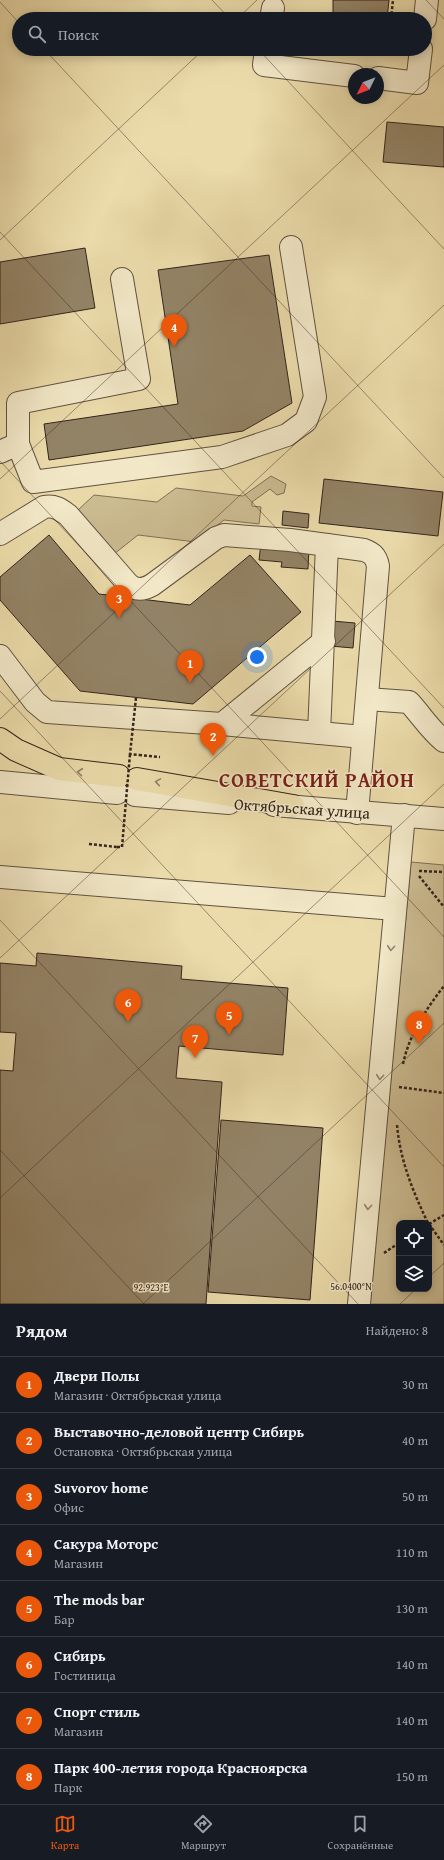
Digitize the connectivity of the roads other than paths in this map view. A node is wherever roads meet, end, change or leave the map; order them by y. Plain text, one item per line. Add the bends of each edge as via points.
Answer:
1 (427, 0) edge
2 (426, 12) edge
3 (265, 56) edge
4 (420, 56) edge
5 (348, 75) edge
6 (384, 79) edge
7 (291, 247) dead end
8 (122, 279) dead end
9 (9, 401) edge
10 (9, 448) edge
11 (0, 534) edge
12 (320, 554) junction
13 (324, 641) junction
14 (0, 656) edge
15 (367, 698) junction
16 (222, 724) junction
17 (319, 733) junction
18 (363, 737) junction
19 (0, 739) edge
20 (444, 741) edge
21 (0, 782) edge
22 (127, 786) junction
23 (293, 806) joint
24 (357, 813) junction
25 (404, 815) junction
26 (444, 819) edge
27 (0, 877) edge
28 (395, 909) junction
29 (359, 1304) edge

1 - 2 street
3 - 5 street via 264,65
4 - 6 street via 417,83
7 - 10 street via 315,397 306,421 287,435 222,457 33,482
8 - 9 street via 139,379
9 - 10 street
11 - 12 street via 44,507 59,508 128,584 143,590 216,538 224,535
12 - 13 street
12 - 15 street via 364,550 372,553 377,559
13 - 16 street
13 - 17 street
14 - 16 street via 47,712
15 - 18 street
15 - 20 street via 409,702 424,718 432,732
16 - 17 street
17 - 18 street
18 - 24 street
22 -> 19 main road via 59,769 16,750
21 - 22 street
22 - 23 main road
23 - 24 street, Октябрьская улица
24 - 25 street, Октябрьская улица
25 - 26 street, Октябрьская улица
25 - 28 street
27 - 28 street
28 -> 29 street

